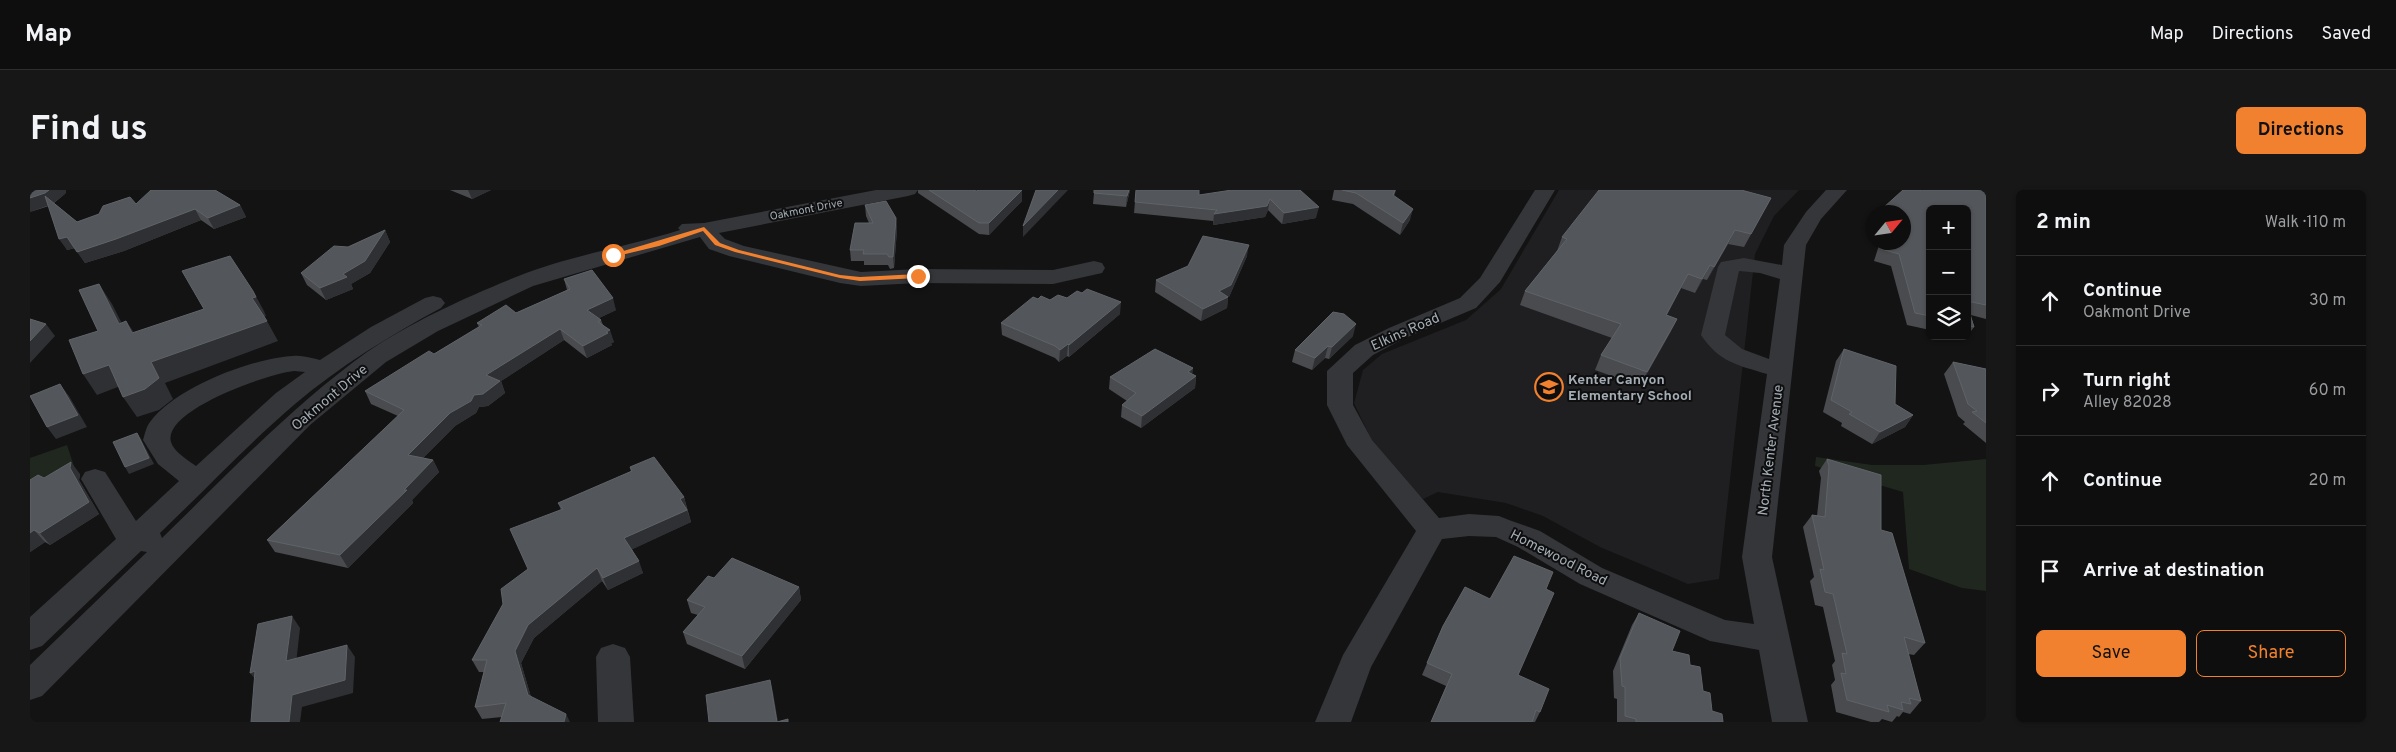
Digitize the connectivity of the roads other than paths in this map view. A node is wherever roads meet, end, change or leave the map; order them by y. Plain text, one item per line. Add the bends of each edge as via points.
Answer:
1 (908, 190) edge
2 (1545, 190) edge
3 (1837, 190) edge
4 (704, 229) junction
5 (1094, 268) dead end
6 (1792, 275) junction
7 (366, 352) junction
8 (324, 369) junction
9 (1780, 370) junction
10 (264, 418) junction
11 (295, 424) junction
12 (95, 479) dead end
13 (197, 480) junction
14 (1432, 530) junction
15 (132, 540) junction
16 (176, 542) junction
17 (30, 637) edge
18 (1773, 639) junction
19 (613, 657) dead end
20 (30, 686) edge
21 (616, 722) edge
22 (1333, 722) edge
23 (1790, 722) edge

1 - 4 street, Oakmont Drive
2 - 14 street, Elkins Road via 1489,282 1468,303 1364,350 1340,371 1340,405 1360,445
3 - 6 street, North Kenter Avenue via 1813,216 1795,244
4 - 5 street via 718,244 737,251 860,279 1053,277
4 - 7 street, Oakmont Drive via 571,266 523,274 447,317
6 - 9 street, North Kenter Avenue
6 - 9 street via 1752,265 1729,267 1713,335 1718,344 1732,355
7 - 8 street, Oakmont Drive
7 - 11 street, Oakmont Drive
8 - 10 street, Oakmont Drive
8 - 13 street via 294,362 268,366 195,397 160,424 157,441 173,464
9 - 18 street, North Kenter Avenue via 1757,557
10 - 11 street
10 - 13 street, Oakmont Drive
11 - 16 street, Oakmont Drive
12 - 15 street
13 - 15 street, Oakmont Drive
14 - 18 street, Homewood Road via 1469,525 1498,527 1530,539 1591,576 1721,632
14 - 22 street via 1354,665
15 - 16 street
15 - 17 street, Oakmont Drive
16 - 20 street, Oakmont Drive
18 - 23 street, North Kenter Avenue
19 - 21 street

